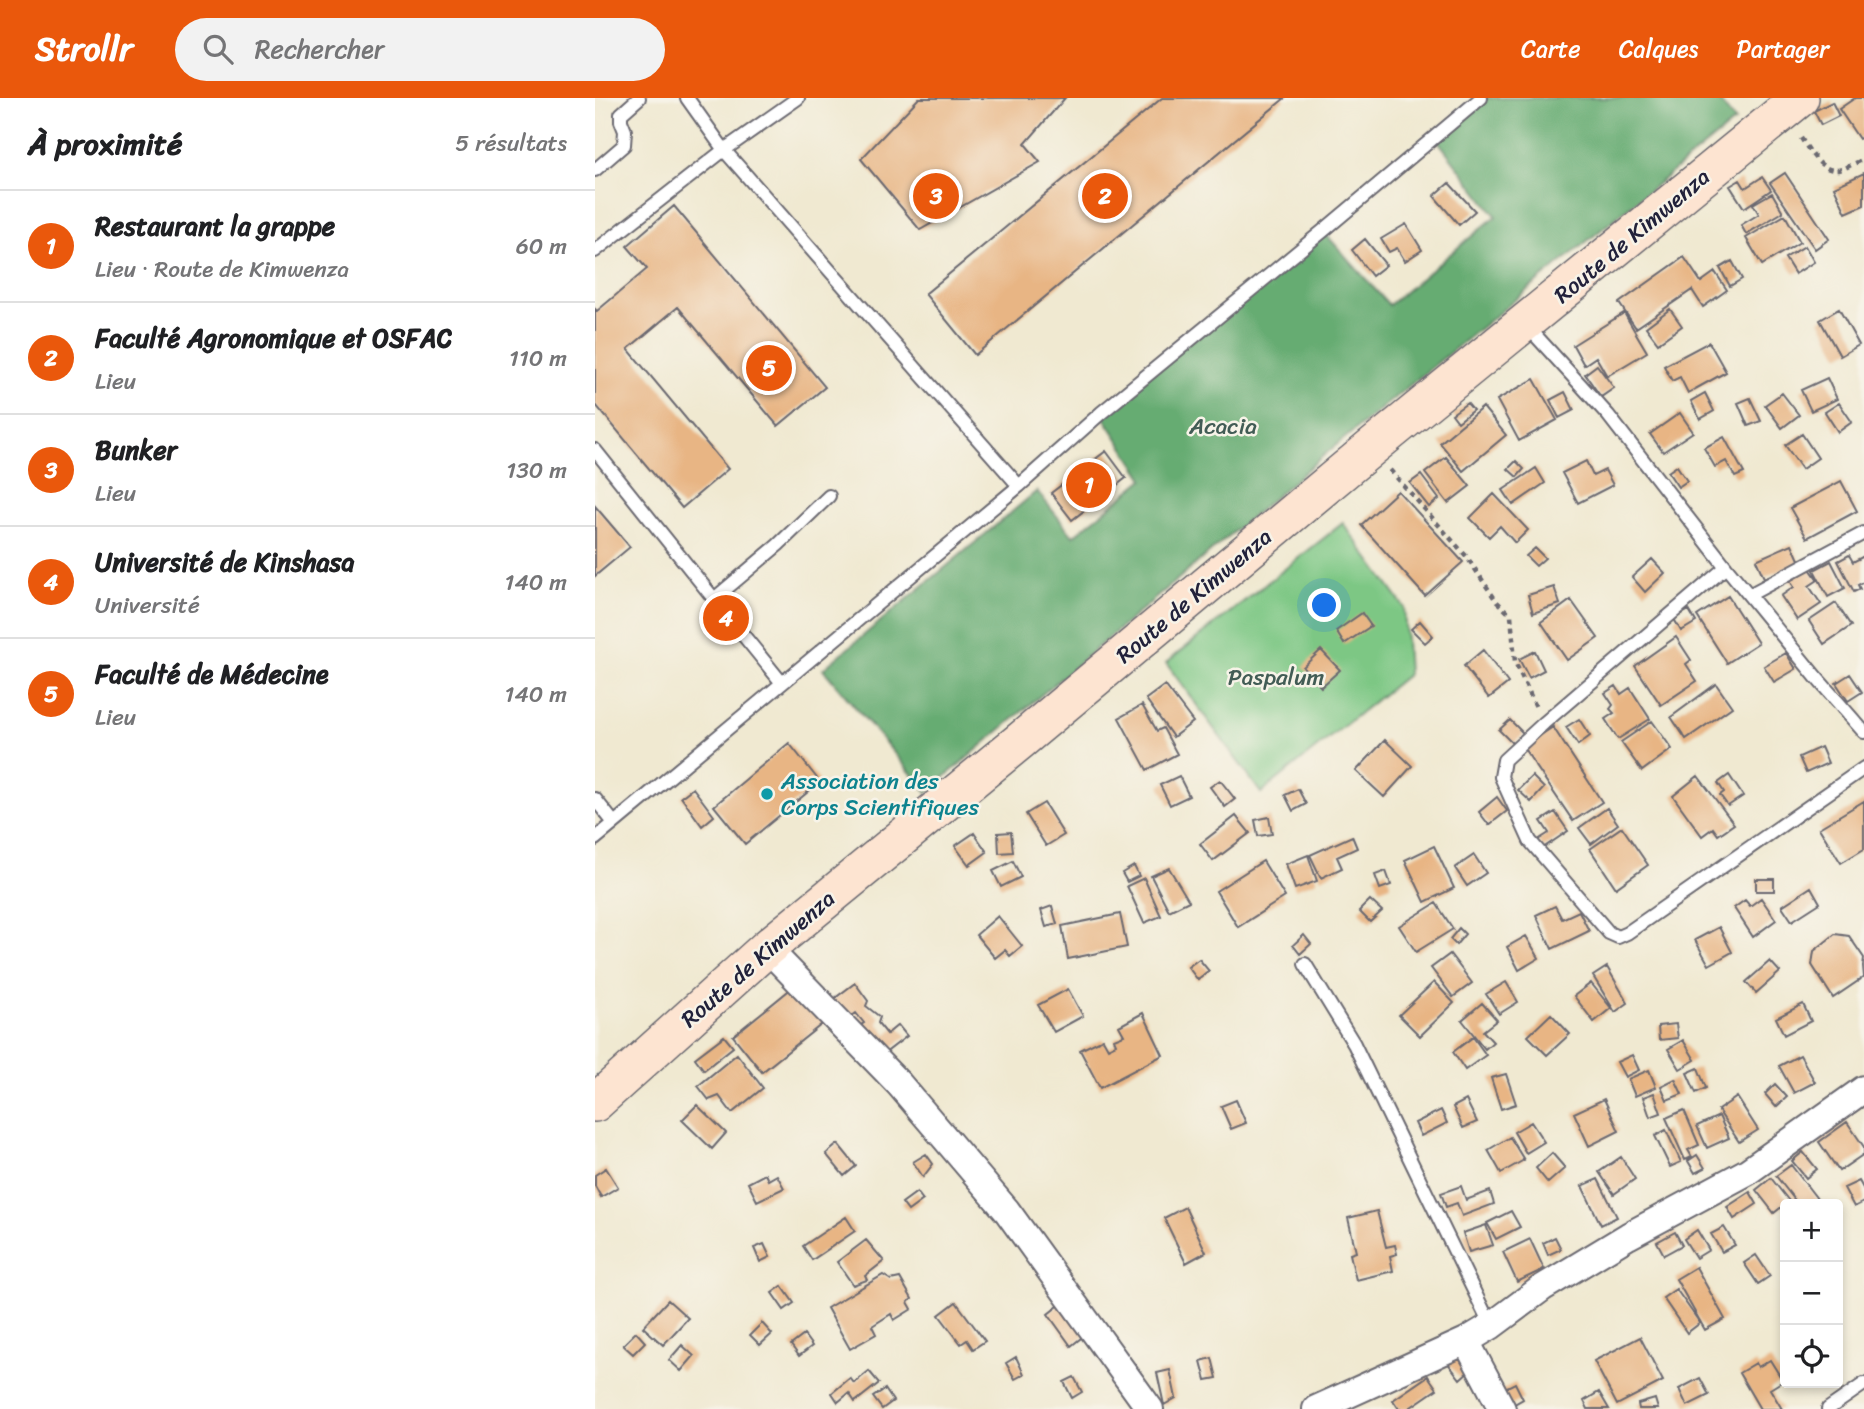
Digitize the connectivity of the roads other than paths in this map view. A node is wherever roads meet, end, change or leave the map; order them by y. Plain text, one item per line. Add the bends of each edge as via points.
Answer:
1 (639, 98) edge
2 (687, 98) edge
3 (799, 98) edge
4 (1481, 98) edge
5 (1791, 105) edge
6 (724, 150) junction
7 (595, 170) edge
8 (595, 251) edge
9 (1526, 324) junction
10 (595, 450) edge
11 (1019, 486) junction
12 (829, 496) dead end
13 (1864, 533) edge
14 (1726, 567) junction
15 (1749, 595) junction
16 (714, 599) junction
17 (782, 683) junction
18 (1864, 732) edge
19 (1864, 768) edge
20 (595, 799) edge
21 (614, 823) junction
22 (595, 839) edge
23 (767, 948) junction
24 (1305, 964) dead end
25 (1864, 1089) edge
26 (595, 1103) edge
27 (1490, 1326) junction
28 (1466, 1341) junction
29 (1864, 1384) edge
30 (1150, 1409) edge
31 (1315, 1409) edge
32 (1502, 1409) edge
33 (1828, 1409) edge

1 - 7 lane via 621,114 624,145
2 - 6 lane
3 - 6 lane
4 - 11 lane
5 - 9 street, Route de Kimwenza
6 - 8 lane
6 - 11 lane
9 - 14 lane via 1608,415
9 - 23 street, Route de Kimwenza
10 - 16 lane
11 - 17 lane
12 - 16 lane
13 - 15 lane
14 - 15 lane
14 - 19 lane via 1504,760 1501,777 1530,841 1609,933 1618,937
15 - 18 lane
16 - 17 lane
17 - 21 lane
20 - 21 lane
21 - 22 lane
23 - 26 street, Route de Kimwenza
23 - 30 street via 899,1083 1007,1211
24 - 27 lane via 1354,1044
25 - 27 street via 1747,1172 1628,1236
27 - 28 street
28 - 31 street
28 - 32 street
29 - 33 lane

